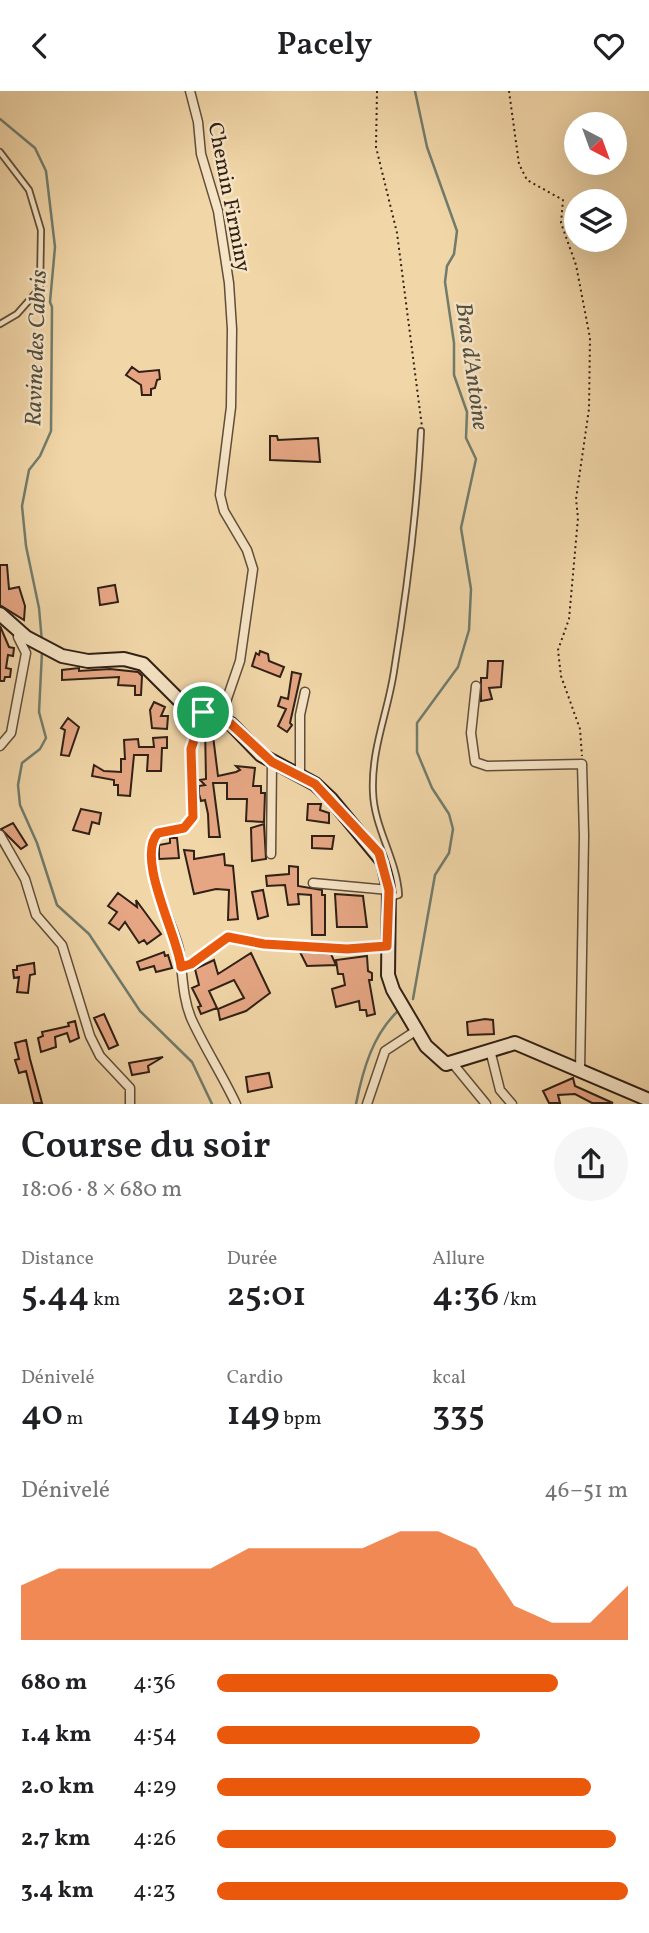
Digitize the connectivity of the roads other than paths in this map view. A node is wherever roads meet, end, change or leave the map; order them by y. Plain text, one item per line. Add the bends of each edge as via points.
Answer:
1 (190, 91) edge
2 (0, 152) edge
3 (0, 324) edge
4 (421, 431) road end
5 (0, 614) edge
6 (23, 634) junction
7 (476, 686) dead end
8 (305, 692) dead end
9 (203, 712) junction
10 (220, 719) junction
11 (0, 746) edge
12 (272, 762) junction
13 (300, 777) junction
14 (0, 835) edge
15 (271, 854) dead end
16 (313, 883) dead end
17 (389, 894) junction
18 (387, 946) junction
19 (181, 967) junction
20 (417, 1030) junction
21 (490, 1050) junction
22 (446, 1064) junction
23 (580, 1071) junction
24 (649, 1100) edge
25 (130, 1104) edge
26 (236, 1104) edge
27 (367, 1104) edge
28 (486, 1104) edge
29 (512, 1104) edge

1 - 10 street, Chemin Firminy via 201,154 218,211 230,295 230,407 220,495 253,569 240,661
2 - 3 lane via 29,190 41,230 40,288 17,314
4 - 17 lane via 418,510 406,602 377,740 373,791 398,879 399,895
5 - 6 main road
6 - 9 main road via 74,659 135,660 178,699
6 - 11 street via 18,637 26,653 11,733
7 - 23 street via 471,733 475,762 487,766 582,764
8 - 13 street via 300,715
9 - 10 main road
9 - 19 street via 191,749 193,817 184,828 158,833 152,846 159,901 179,947
10 - 12 main road
12 - 13 main road
12 - 15 street
13 - 17 main road via 331,799 379,853
14 - 25 street via 25,879 36,915 62,945 90,1036 100,1056 130,1089
16 - 17 street
17 - 18 main road
18 - 19 street via 347,949 228,937
18 - 20 main road via 393,990
19 - 26 street via 191,1017
20 - 22 main road via 426,1046
20 - 27 street via 385,1051
21 - 22 main road
21 - 23 main road via 514,1043
21 - 29 street via 500,1090
22 - 28 street via 454,1065
23 - 24 main road

